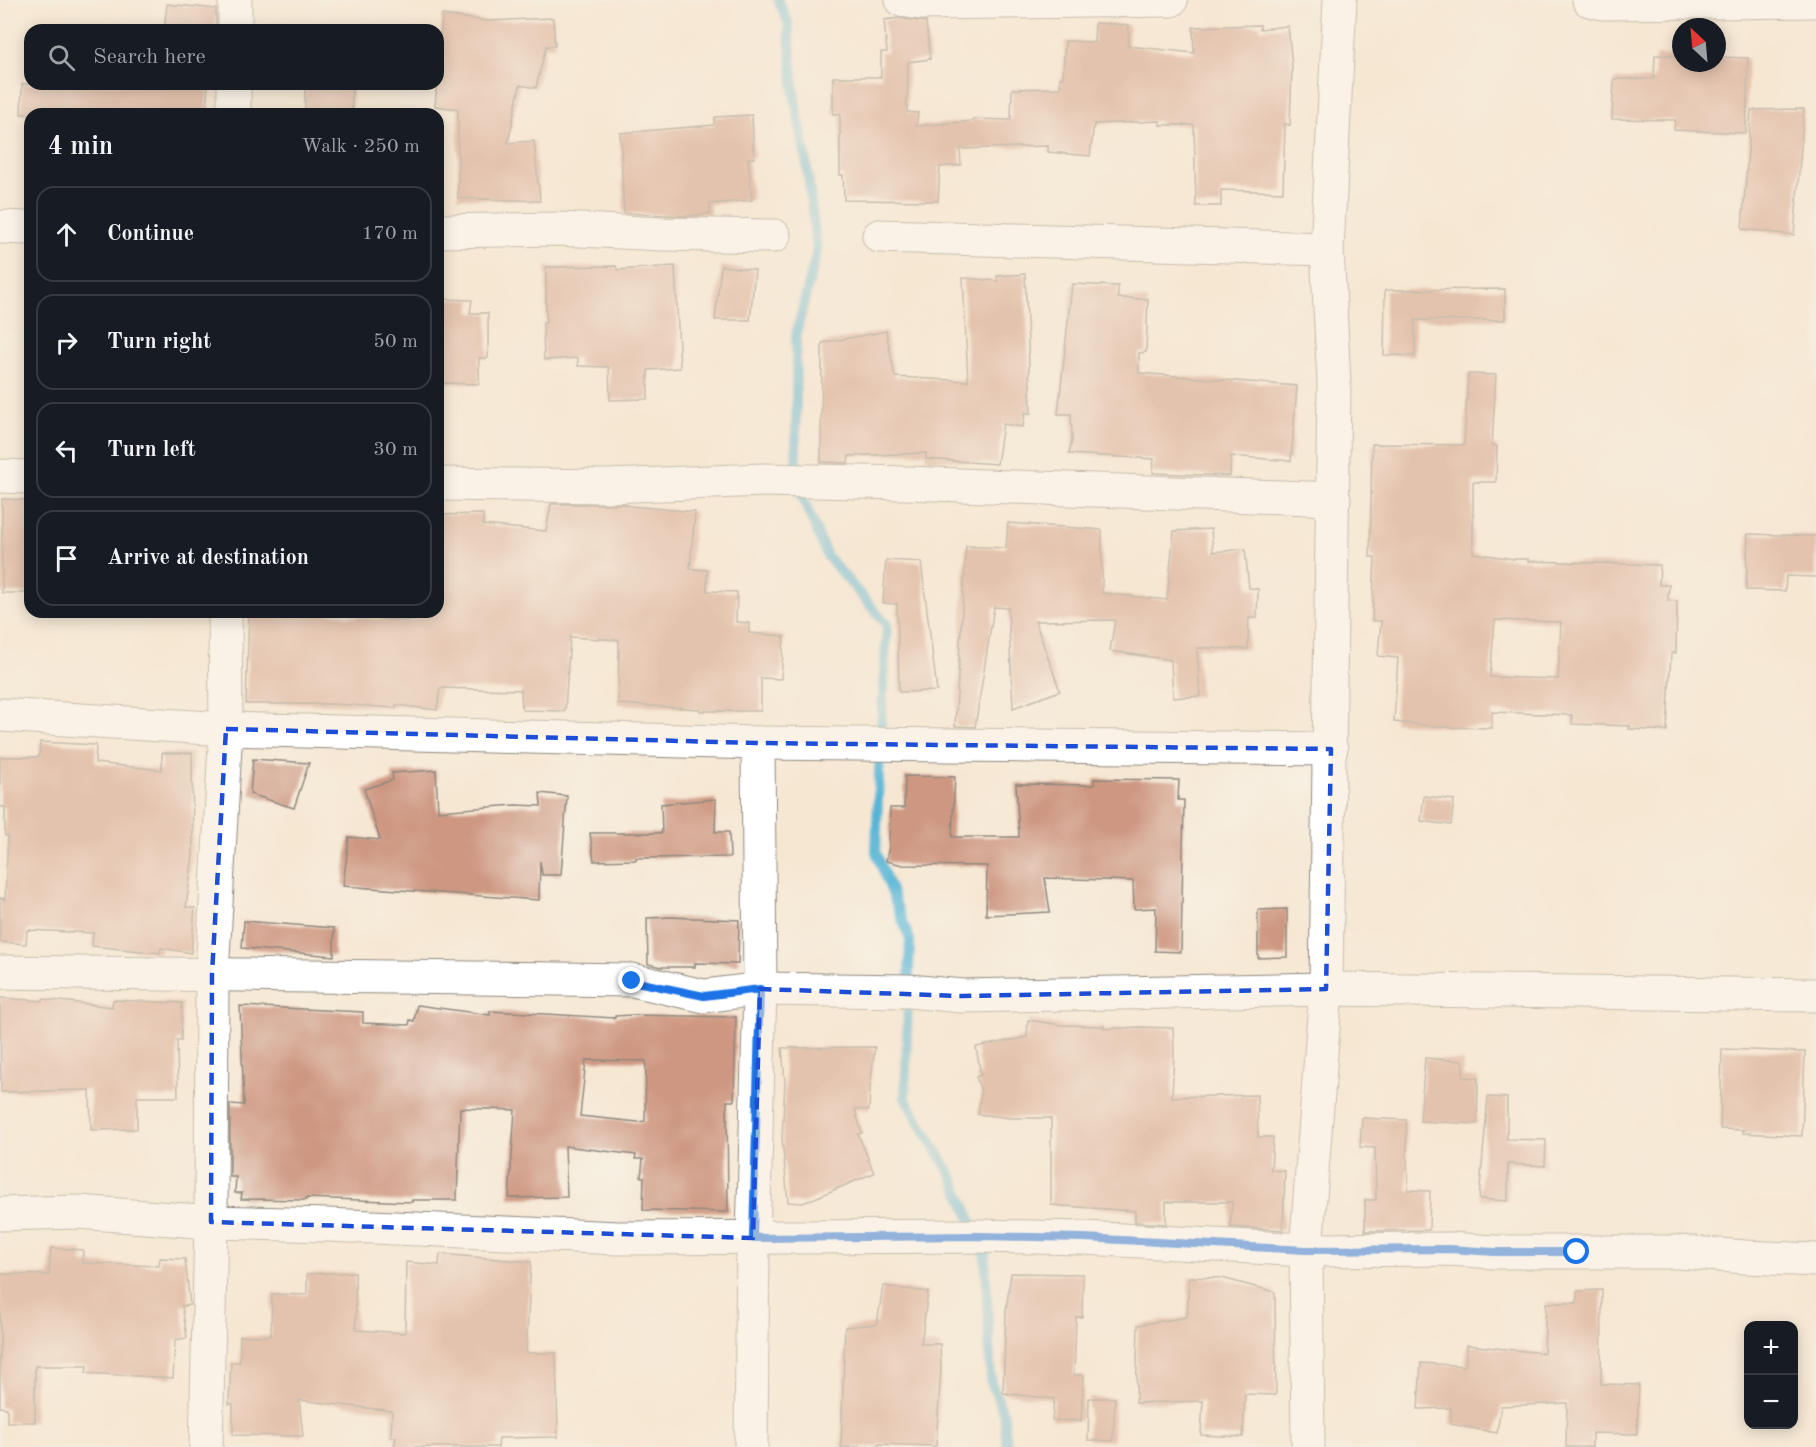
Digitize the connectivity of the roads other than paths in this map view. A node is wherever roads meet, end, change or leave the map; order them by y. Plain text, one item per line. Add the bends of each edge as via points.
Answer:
1 (235, 0) edge
2 (902, 0) edge
3 (1171, 0) edge
4 (1340, 0) edge
5 (1589, 0) edge
6 (1816, 1) edge
7 (235, 24) edge
8 (234, 90) edge
9 (234, 108) edge
10 (0, 227) edge
11 (24, 228) edge
12 (444, 231) edge
13 (774, 236) dead end
14 (879, 236) dead end
15 (1327, 249) junction
16 (0, 476) edge
17 (24, 477) edge
18 (444, 484) edge
19 (1334, 499) junction
20 (225, 618) edge
21 (0, 716) edge
22 (226, 729) junction
23 (758, 743) junction
24 (1331, 749) junction
25 (0, 972) edge
26 (212, 974) junction
27 (760, 989) junction
28 (1326, 989) junction
29 (1816, 995) edge
30 (0, 1214) edge
31 (211, 1222) junction
32 (753, 1238) junction
33 (1306, 1250) junction
34 (1816, 1260) edge
35 (206, 1447) edge
36 (752, 1447) edge
37 (1308, 1447) edge

1 - 7 street
2 - 3 street
4 - 15 street
5 - 6 street
8 - 9 street
10 - 11 street
12 - 13 street via 559,229
14 - 15 street
15 - 19 street via 1334,383
16 - 17 street
18 - 19 street via 609,486 764,480
19 - 24 street
20 - 22 street
21 - 22 street
22 - 23 street
22 - 26 street
23 - 24 street
23 - 27 street
24 - 28 street
25 - 26 street
26 - 27 street via 632,981 704,996
26 - 31 street
27 - 28 street via 962,996
27 - 32 street
28 - 29 street
28 - 33 street
30 - 31 street via 79,1212
31 - 32 street via 618,1238
31 - 35 street
32 - 33 street via 1084,1238
32 - 36 street
33 - 34 street via 1678,1252
33 - 37 street

